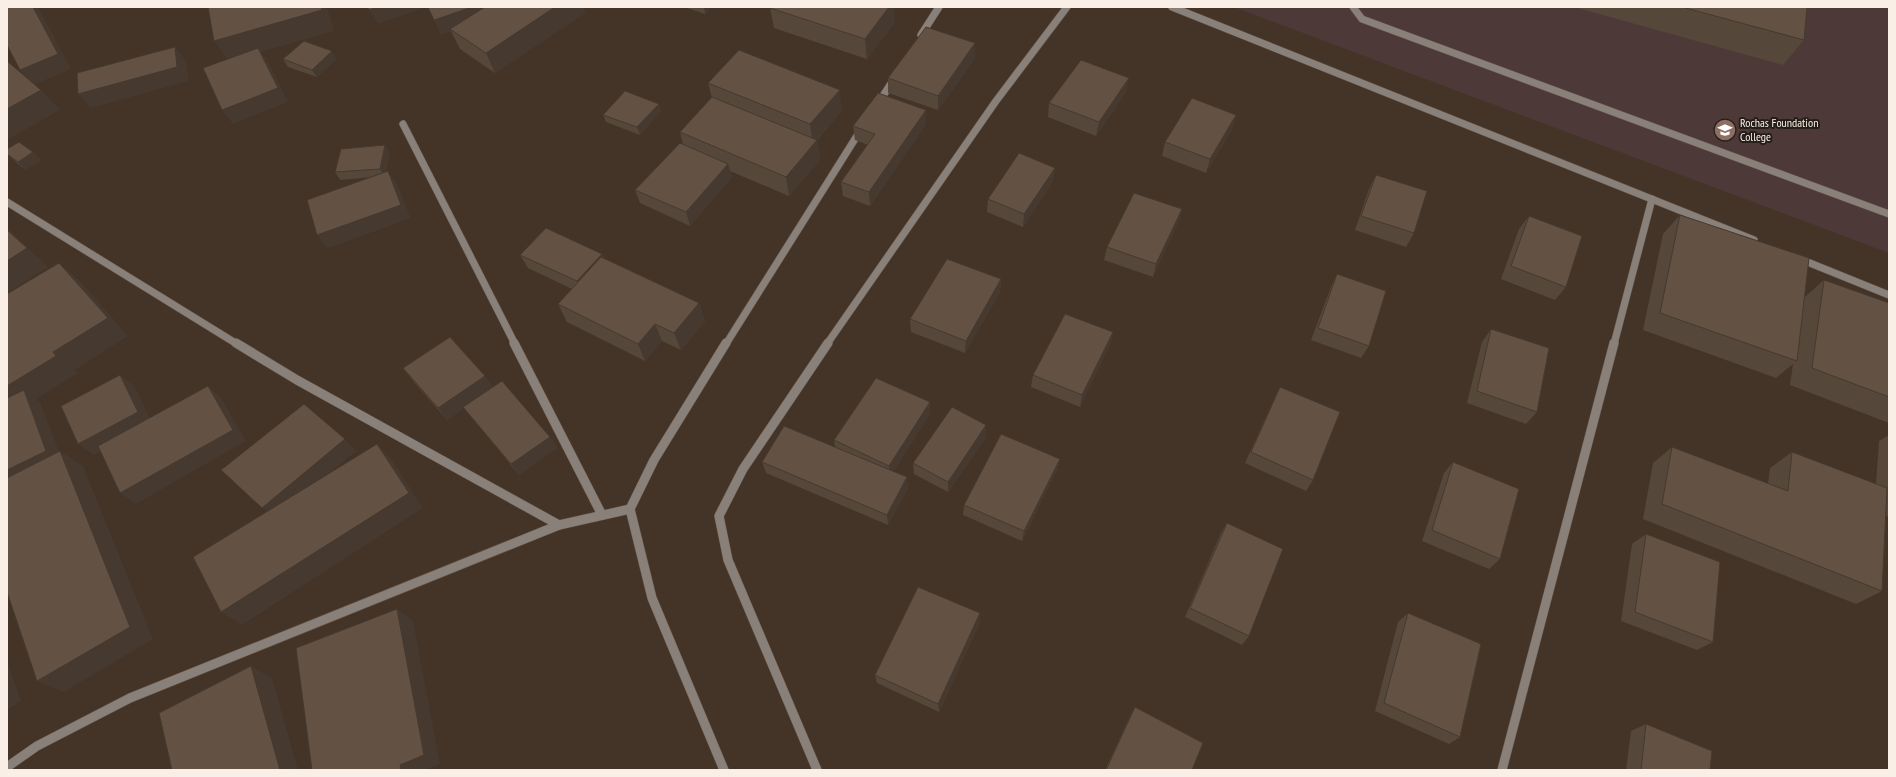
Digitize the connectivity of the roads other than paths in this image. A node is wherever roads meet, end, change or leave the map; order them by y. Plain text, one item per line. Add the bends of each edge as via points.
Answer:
1 (939, 7) edge
2 (1067, 7) edge
3 (1172, 7) edge
4 (1353, 7) edge
5 (918, 40) edge
6 (897, 73) edge
7 (872, 113) edge
8 (403, 124) dead end
9 (864, 126) edge
10 (1652, 200) junction
11 (7, 202) edge
12 (1889, 214) edge
13 (1763, 244) edge
14 (1793, 256) edge
15 (1889, 295) edge
16 (630, 509) junction
17 (602, 515) junction
18 (559, 525) junction
19 (7, 767) edge
20 (724, 770) edge
21 (817, 770) edge
22 (1502, 770) edge

1 - 5 street
2 - 21 street via 996,101 795,390 743,469 719,516 728,560
3 - 10 street
4 - 12 street via 1362,19
6 - 7 street
8 - 17 street
9 - 16 street via 679,418 654,460
10 - 13 street
10 - 22 street
11 - 18 street via 297,380
14 - 15 street
16 - 17 street
16 - 20 street via 652,598
17 - 18 street
18 - 19 street via 130,698 37,746

